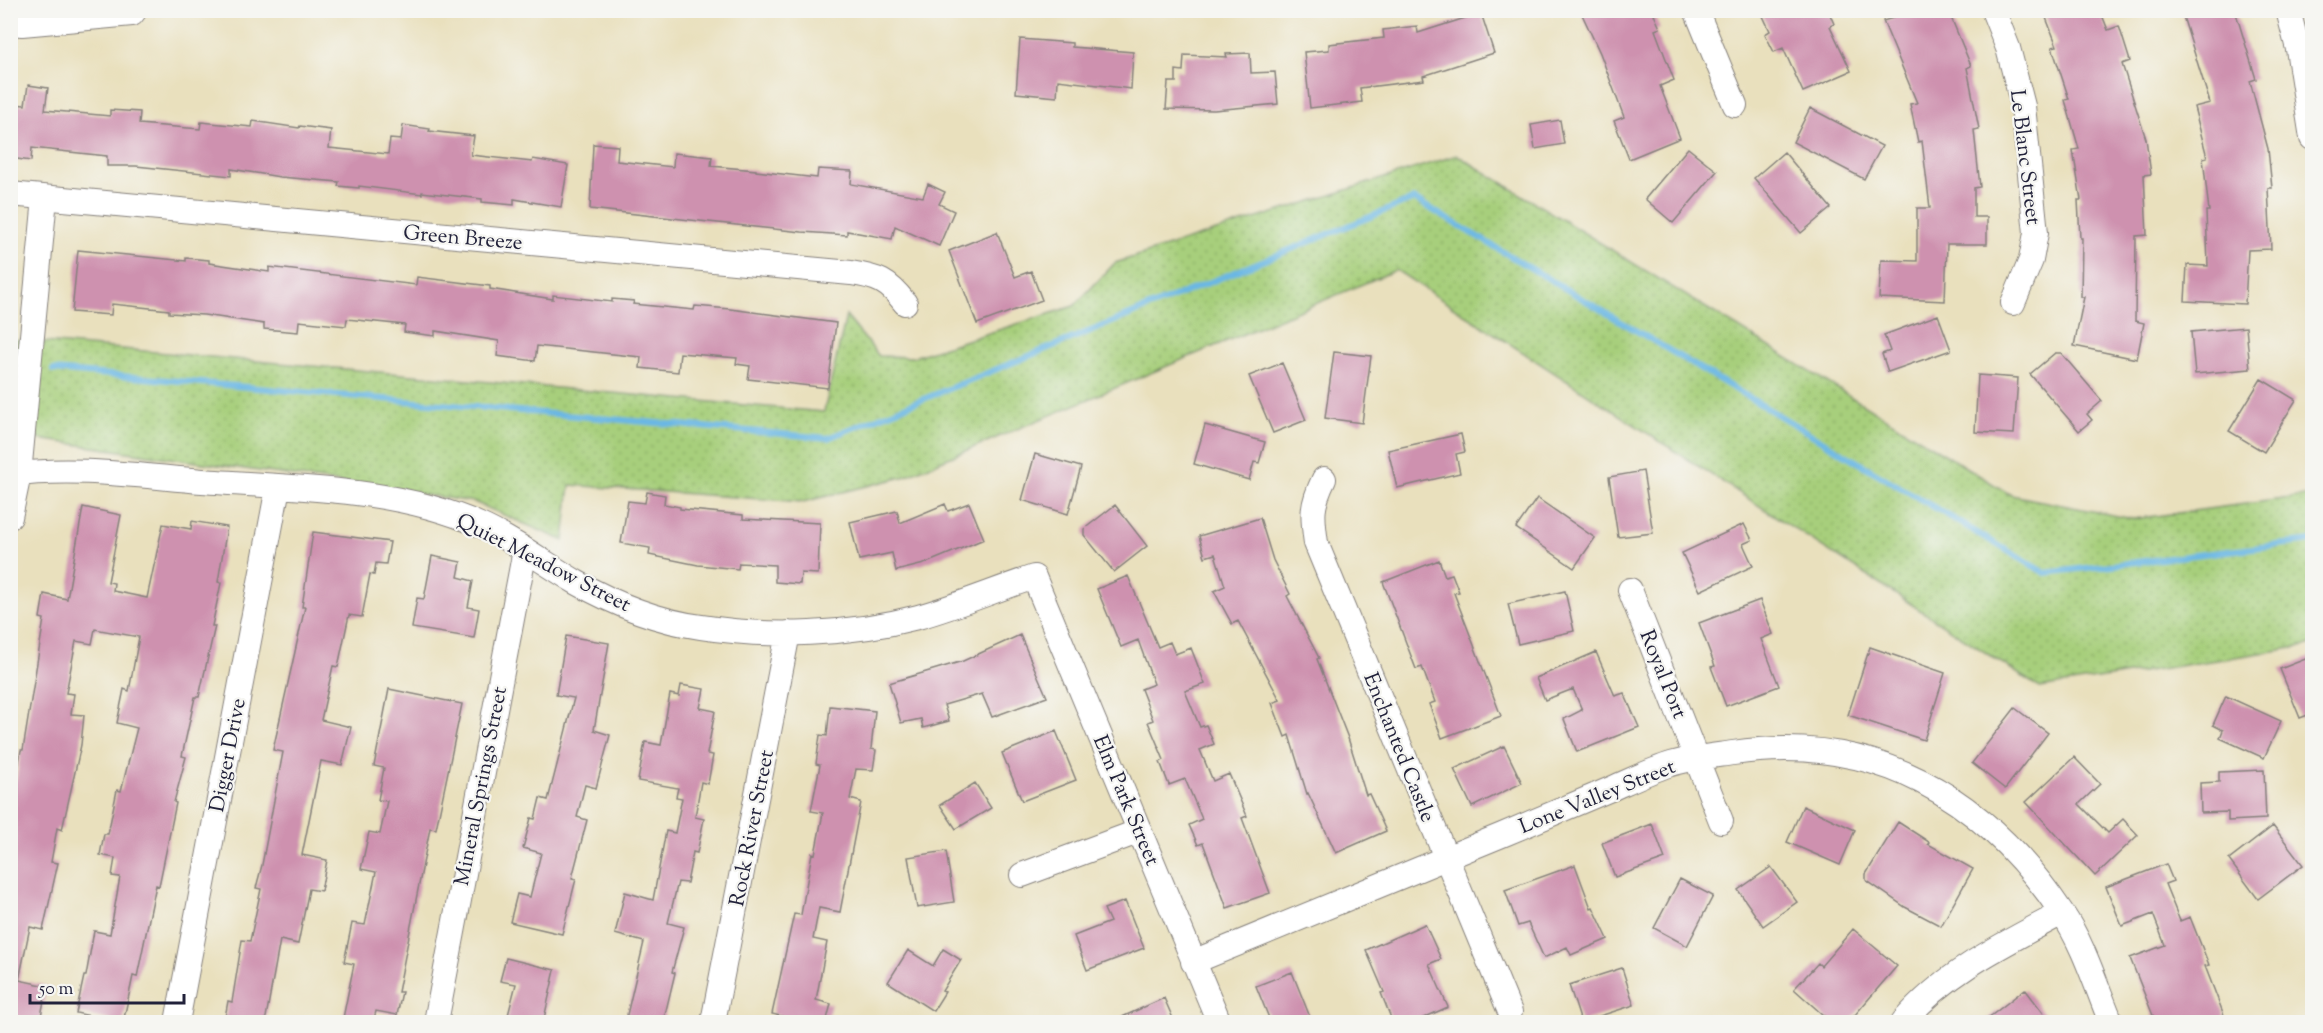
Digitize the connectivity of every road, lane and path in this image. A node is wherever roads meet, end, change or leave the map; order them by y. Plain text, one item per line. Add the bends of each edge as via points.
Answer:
1 (135, 10) edge
2 (1696, 10) edge
3 (1993, 10) edge
4 (2288, 10) edge
5 (10, 23) edge
6 (1735, 105) dead end
7 (2313, 138) edge
8 (10, 194) edge
9 (45, 198) junction
10 (905, 303) dead end
11 (2013, 303) dead end
12 (15, 475) edge
13 (1323, 479) dead end
14 (278, 487) junction
15 (10, 517) edge
16 (525, 550) junction
17 (1034, 577) joint
18 (1630, 590) dead end
19 (788, 633) junction
20 (1698, 758) junction
21 (1721, 821) dead end
22 (1140, 831) junction
23 (1446, 858) junction
24 (1022, 875) dead end
25 (2062, 913) junction
26 (1193, 962) junction
27 (1510, 1012) dead end
28 (177, 1023) edge
29 (436, 1023) edge
30 (714, 1023) edge
31 (1219, 1023) edge
32 (1903, 1023) edge
33 (2111, 1023) edge

1 - 5 street via 132,14 91,19
2 - 6 street
3 - 11 street, Le Blanc Street via 2023,106 2036,233 2031,260
4 - 7 street
8 - 9 street, Green Breeze
9 - 10 street, Green Breeze via 851,273 874,277 893,287
9 - 12 street
12 - 14 street, Quiet Meadow Street via 90,472
12 - 15 street
13 - 23 street, Enchanted Castle via 1312,514 1316,543
14 - 16 street, Quiet Meadow Street via 368,495 419,505 477,524
14 - 28 street, Digger Drive
16 - 19 street, Quiet Meadow Street via 587,588 659,617 736,632
16 - 29 street, Mineral Springs Street
17 - 19 street, Quiet Meadow Street via 918,617 858,628
17 - 22 street, Elm Park Street
18 - 20 street, Royal Port
19 - 30 street, Rock River Street
20 - 21 street, Royal Port
20 - 23 street, Lone Valley Street via 1670,764
20 - 25 street, Lone Valley Street via 1765,748 1810,750 1903,772 1949,797 2002,838
22 - 24 street
22 - 26 street, Elm Park Street
23 - 26 street, Lone Valley Street
23 - 27 street, Enchanted Castle
25 - 32 street via 1972,964 1923,1001
25 - 33 street, Lone Valley Street
26 - 31 street, Elm Park Street

